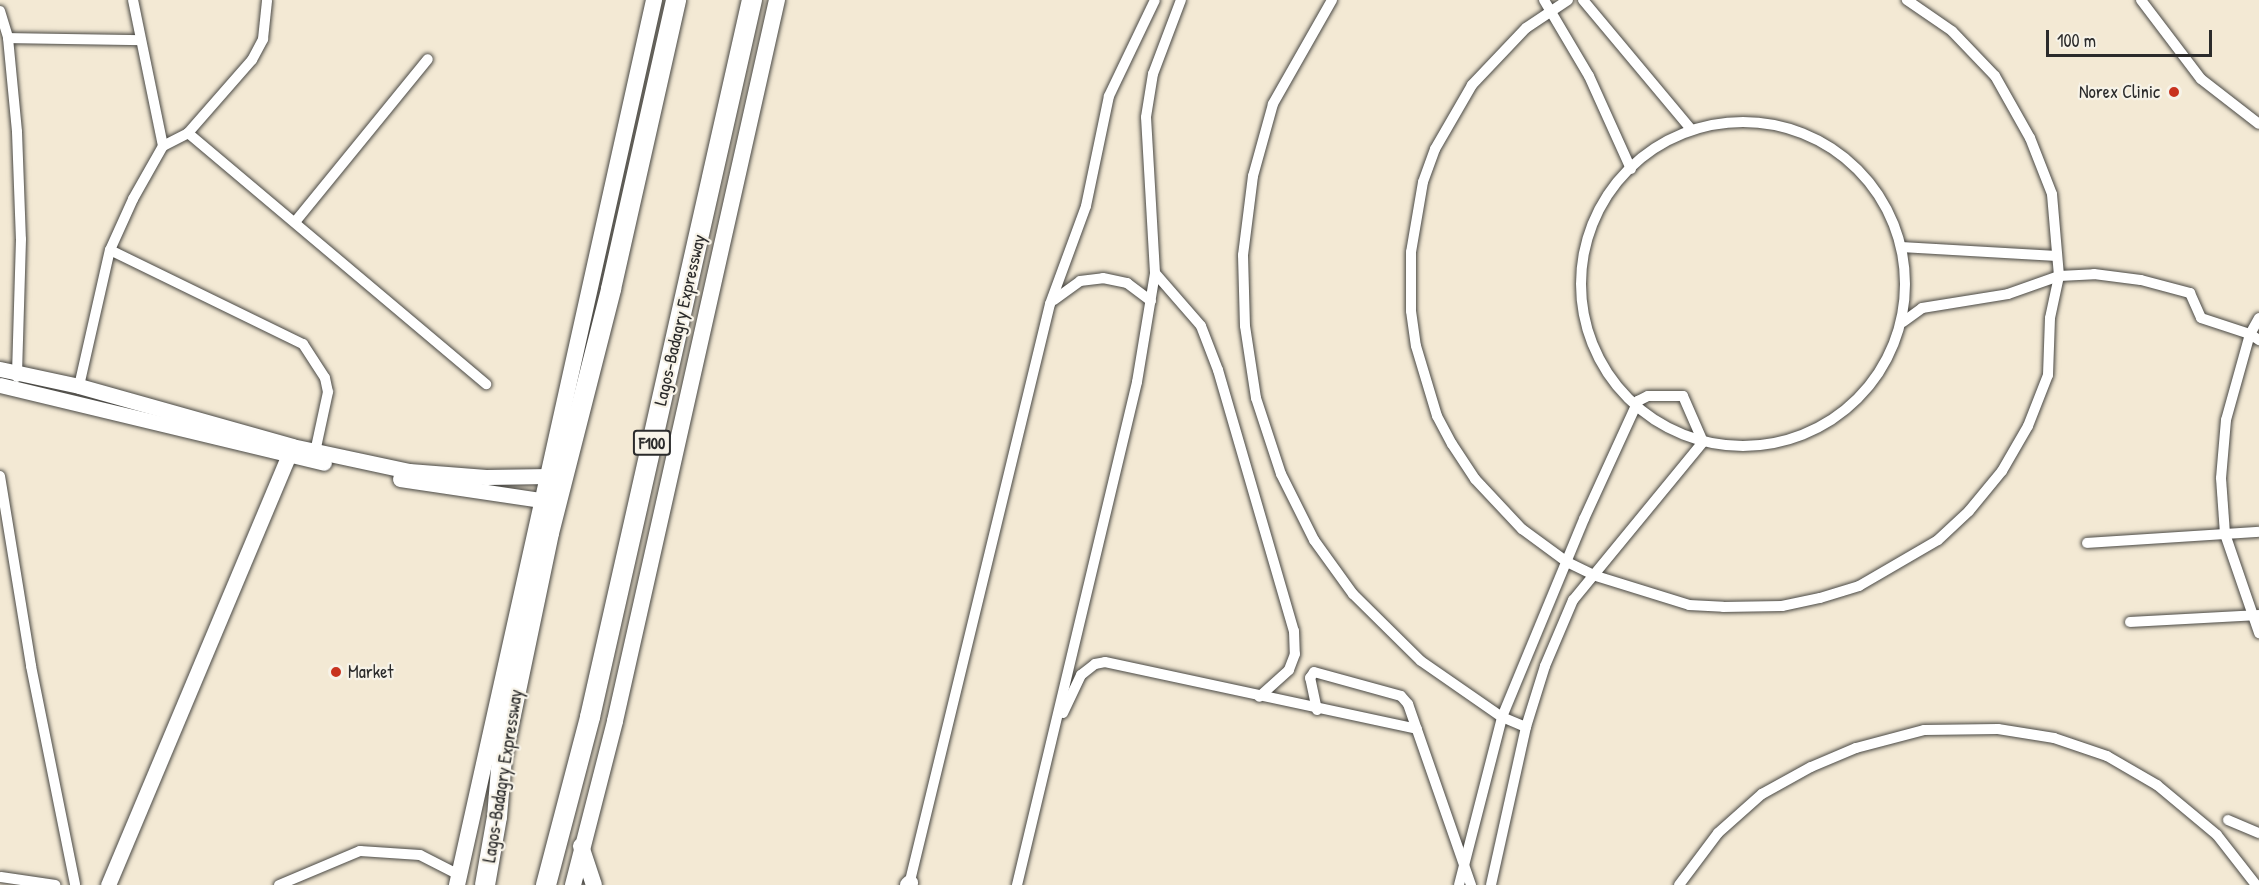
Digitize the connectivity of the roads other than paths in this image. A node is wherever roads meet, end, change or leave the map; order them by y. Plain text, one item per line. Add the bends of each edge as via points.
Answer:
1 (133, 0) edge
2 (267, 0) edge
3 (654, 0) edge
4 (676, 0) edge
5 (752, 0) edge
6 (777, 0) edge
7 (1155, 0) edge
8 (1181, 0) edge
9 (1332, 0) edge
10 (1544, 0) edge
11 (1568, 0) edge
12 (1582, 0) edge
13 (1907, 0) edge
14 (2141, 0) edge
15 (0, 11) edge
16 (1551, 13) junction
17 (8, 38) junction
18 (140, 40) junction
19 (428, 59) dead end
20 (2259, 124) edge
21 (1690, 128) junction
22 (188, 133) junction
23 (163, 146) junction
24 (1631, 169) junction
25 (296, 222) junction
26 (1901, 247) junction
27 (110, 250) junction
28 (2056, 256) junction
29 (1155, 273) junction
30 (2059, 276) junction
31 (1151, 302) junction
32 (1050, 304) junction
33 (2259, 318) edge
34 (1903, 322) junction
35 (2254, 337) edge
36 (0, 369) edge
37 (10, 383) edge
38 (486, 384) dead end
39 (86, 388) junction
40 (87, 406) junction
41 (1636, 406) junction
42 (211, 430) junction
43 (1703, 442) junction
44 (291, 451) junction
45 (315, 456) junction
46 (0, 476) edge
47 (549, 476) junction
48 (541, 500) junction
49 (2259, 532) edge
50 (2225, 534) junction
51 (2087, 543) dead end
52 (1566, 562) junction
53 (1596, 576) junction
54 (2255, 616) edge
55 (2130, 622) dead end
56 (2259, 633) edge
57 (1259, 697) junction
58 (1317, 710) junction
59 (1502, 717) junction
60 (1527, 727) junction
61 (1417, 729) junction
62 (1054, 731) junction
63 (2228, 820) dead end
64 (2259, 833) edge
65 (580, 844) junction
66 (0, 865) edge
67 (1464, 865) junction
68 (458, 880) edge
69 (1, 881) edge
70 (909, 884) edge
71 (55, 885) edge
72 (75, 885) edge
73 (108, 885) edge
74 (279, 885) edge
75 (485, 885) edge
76 (546, 885) edge
77 (573, 885) edge
78 (594, 885) edge
79 (1017, 885) edge
80 (1459, 885) edge
81 (1471, 885) edge
82 (1491, 885) edge
83 (1679, 885) edge
84 (2256, 885) edge

1 - 18 street
2 - 22 street via 263,39 252,60
3 - 47 main road, Lagos-Badagry Expressway
4 - 75 highway, Lagos-Badagry Expressway via 611,289 549,533 502,758
5 - 76 highway, Lagos-Badagry Expressway / F100 via 592,706
6 - 65 main road, Lagos-Badagry Expressway via 615,721
7 - 32 street via 1109,96 1086,206
8 - 29 street via 1156,65 1146,117
9 - 59 street via 1273,104 1253,176 1243,255 1245,326 1256,398 1281,474 1314,540 1353,594 1421,661
10 - 16 street
11 - 16 street
12 - 21 street
13 - 28 street via 1952,31 1995,76 2030,138 2052,194
14 - 20 street via 2201,79
15 - 17 street
16 - 24 street via 1589,76
16 - 52 street via 1526,28 1498,56 1472,85 1449,122 1423,182 1410,279 1416,346 1437,416 1452,444 1496,504
17 - 18 street
17 - 37 street via 21,239
18 - 23 street
19 - 25 street
21 - 24 street via 1654,148
21 - 26 street via 1733,120 1767,122 1812,137 1853,167 1873,191
22 - 23 street
22 - 25 street
23 - 27 street
24 - 41 street via 1600,206 1582,264 1589,333 1604,365
25 - 38 street
26 - 28 street
26 - 34 street via 1906,298
27 - 39 street
27 - 45 street via 303,344 325,378 328,392
28 - 30 street
29 - 31 street
29 - 57 street via 1201,326 1218,370 1294,631 1295,654 1288,670
30 - 34 street via 2008,294 1922,308
30 - 35 street via 2094,274 2141,280 2190,293 2201,318
30 - 53 street via 2050,318 2048,375 2028,426 2002,471 1970,511 1909,560 1859,586 1782,606 1689,605
31 - 32 street via 1127,283 1103,278 1070,286
31 - 62 street via 1137,382
32 - 70 street
33 - 35 street
34 - 43 street via 1885,362 1859,398 1814,431 1776,443 1738,447
35 - 50 street via 2223,447
36 - 37 main road
37 - 39 main road
37 - 40 main road
39 - 40 main road
39 - 42 main road
40 - 42 main road
41 - 43 street
41 - 43 street via 1648,396 1683,396
41 - 52 street
42 - 44 main road
43 - 53 street
44 - 45 main road
44 - 73 main road
45 - 47 main road via 441,475
45 - 48 main road via 403,480
46 - 72 street via 31,666
47 - 48 main road, Lagos-Badagry Expressway
48 - 68 main road, Lagos-Badagry Expressway
49 - 50 street
50 - 51 street
50 - 54 street
52 - 53 street
52 - 59 street
53 - 60 street via 1573,600 1545,666
54 - 55 street
54 - 56 street
57 - 58 street
57 - 62 street via 1105,662 1095,664 1081,675
58 - 61 street
58 - 61 street via 1310,678 1314,672 1401,696
59 - 60 street
59 - 67 street
60 - 82 street
61 - 67 street
62 - 79 street
63 - 64 street
65 - 77 main road, Lagos-Badagry Expressway
65 - 78 main road
66 - 69 street
67 - 80 street
67 - 81 street
68 - 74 street via 420,855 360,850
69 - 71 street
83 - 84 street via 1718,833 1762,794 1811,767 1856,748 1924,730 1998,729 2054,738 2107,756 2157,784 2217,835

